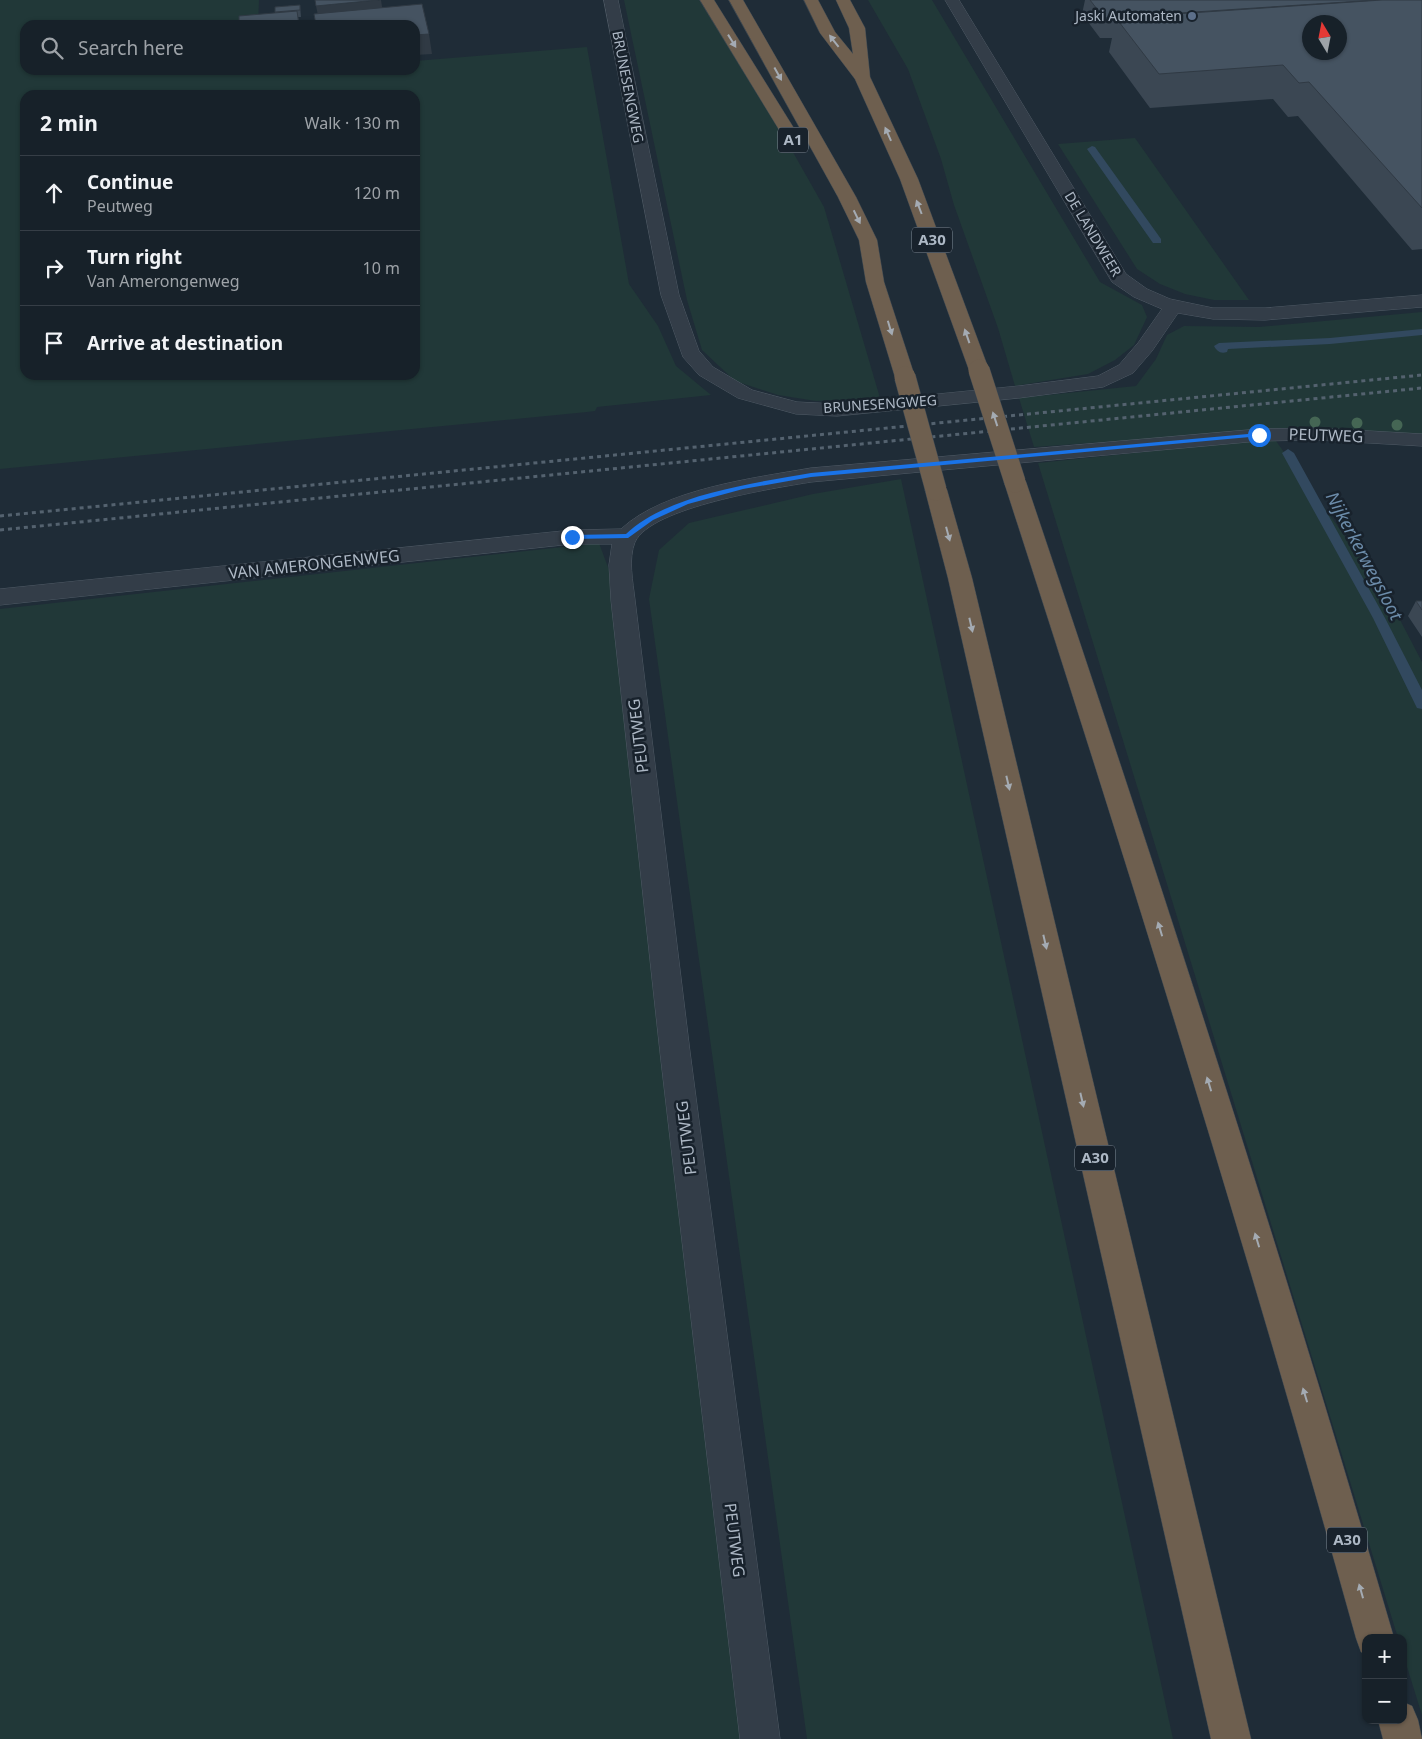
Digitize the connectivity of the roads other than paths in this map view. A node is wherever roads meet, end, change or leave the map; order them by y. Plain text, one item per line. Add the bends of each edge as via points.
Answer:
1 (611, 0) edge
2 (707, 0) edge
3 (811, 0) edge
4 (843, 0) edge
5 (952, 0) edge
6 (737, 1) edge
7 (863, 78) junction
8 (805, 161) dead end
9 (854, 251) dead end
10 (875, 282) junction
11 (1422, 301) edge
12 (1173, 306) junction
13 (1422, 440) edge
14 (628, 536) junction
15 (0, 597) edge
16 (1374, 1634) edge
17 (1399, 1724) edge
18 (760, 1739) edge
19 (1231, 1739) edge
20 (1403, 1739) edge

1 - 12 street, BRUNESENGWEG via 670,295 690,353 706,371 745,394 796,408 837,410 1103,381 1126,369
2 -> 8 highway, A1
7 -> 3 highway, A30 via 828,32
4 - 7 highway, A30 via 857,28
5 - 12 street, DE LANDWEER via 1119,278 1131,288
6 -> 10 highway, A30 via 852,206 868,240
16 -> 7 highway, A30, bridge via 1305,1394 1116,785 978,370 909,179
9 - 10 highway
10 -> 19 highway, A30, bridge via 905,377 960,578
11 - 12 street, DE LANDWEER via 1257,315 1227,315
13 - 14 street, PEUTWEG via 1317,434 1259,435 811,475 743,487 685,503 651,518
14 - 15 street, VAN AMERONGENWEG via 572,537
14 - 18 street, PEUTWEG via 622,559 625,619
17 - 20 highway

